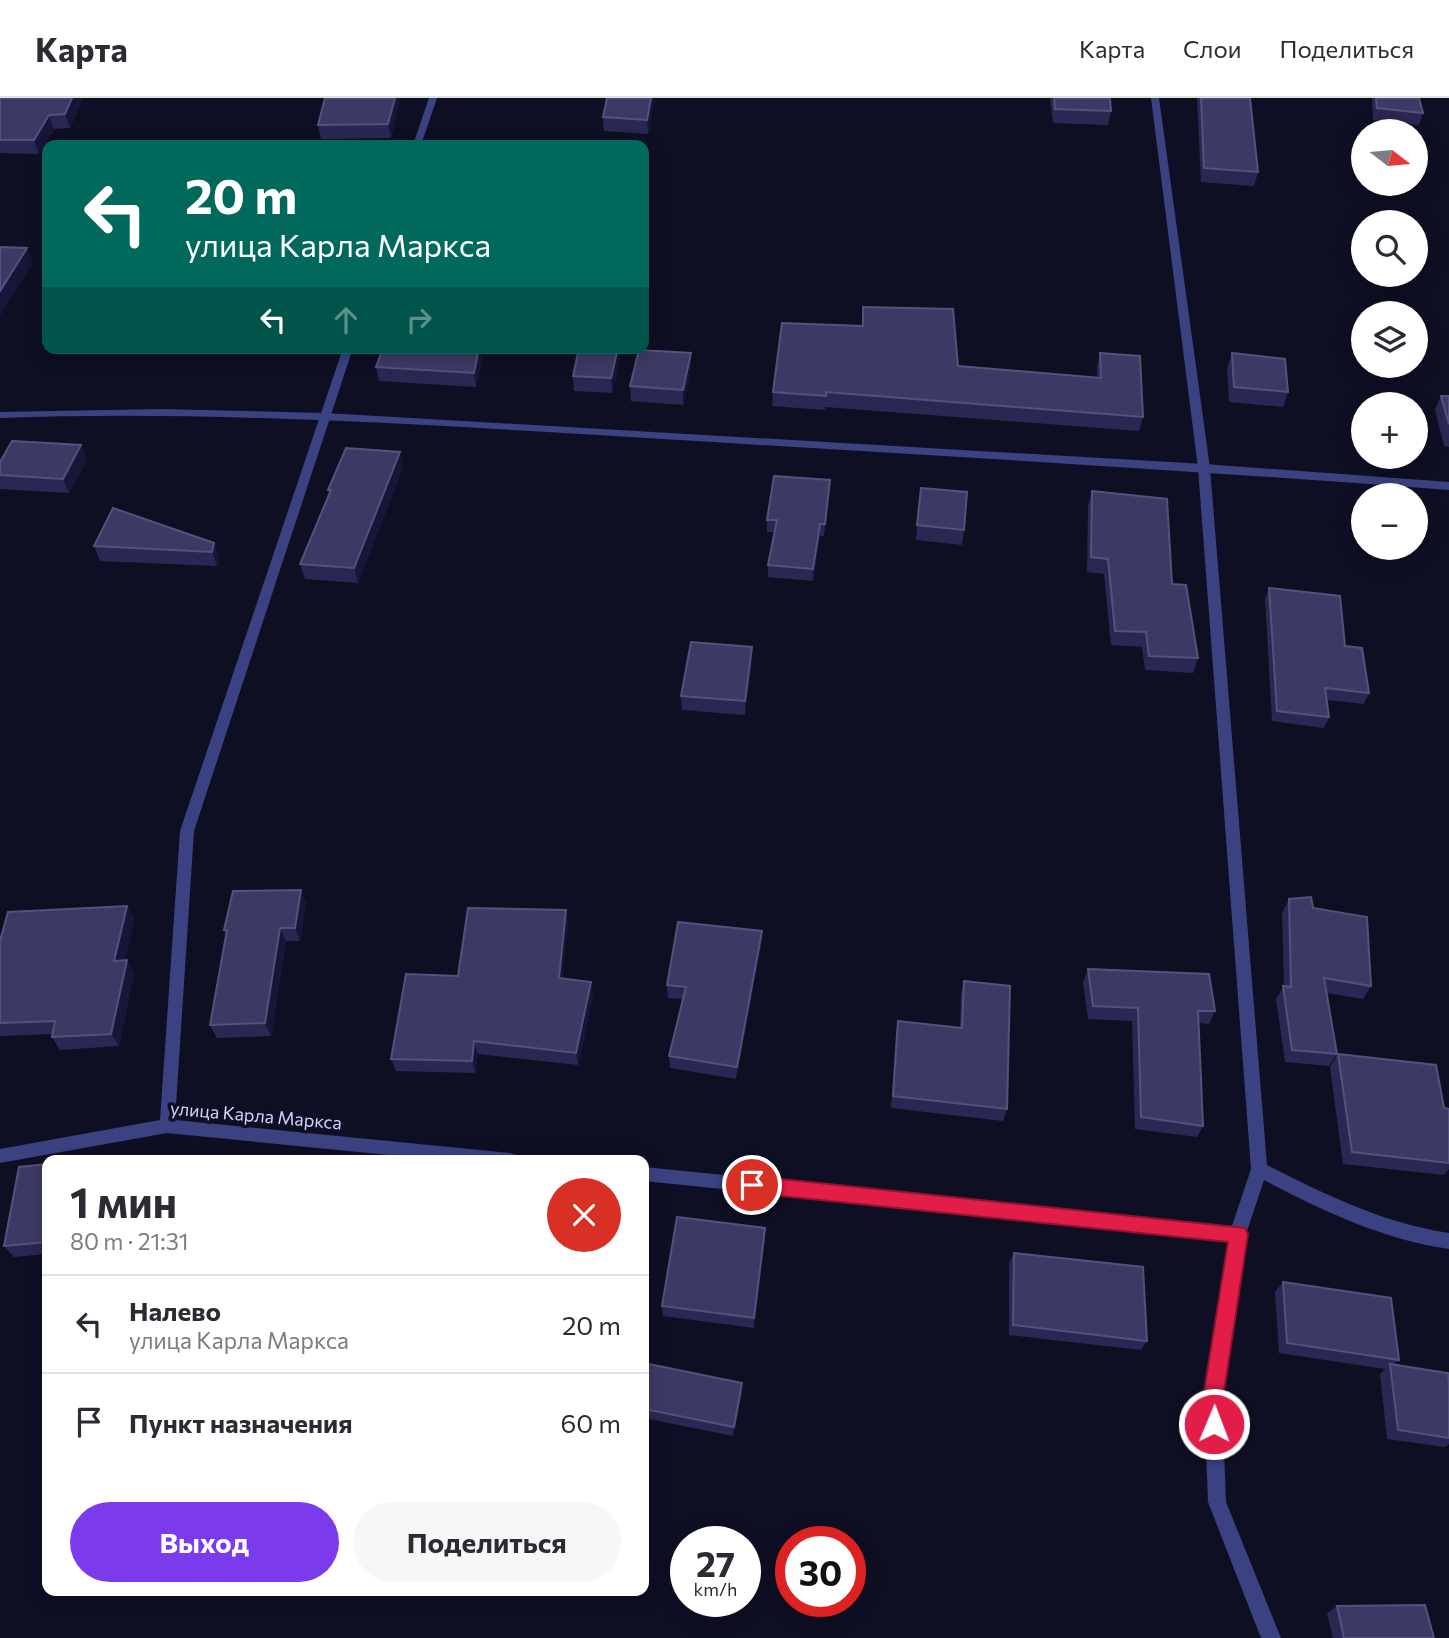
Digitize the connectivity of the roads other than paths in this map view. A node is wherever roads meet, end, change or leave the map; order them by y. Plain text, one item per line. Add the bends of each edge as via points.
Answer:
1 (433, 98) edge
2 (1154, 98) edge
3 (419, 140) edge
4 (346, 354) edge
5 (0, 415) edge
6 (325, 416) junction
7 (1204, 468) junction
8 (1449, 486) edge
9 (167, 1125) junction
10 (461, 1155) edge
11 (0, 1156) edge
12 (1259, 1170) junction
13 (649, 1175) edge
14 (1238, 1234) junction
15 (1449, 1241) edge
16 (1271, 1638) edge

1 - 3 street
2 - 7 street
4 - 6 street
5 - 6 street via 200,411
6 - 7 street
6 - 9 street via 187,831
7 - 8 street
7 - 12 street
9 - 10 street, улица Карла Маркса
9 - 11 street, улица Карла Маркса
12 - 14 street
12 - 15 street via 1348,1214
13 - 14 street
14 - 16 street via 1213,1398 1217,1502

